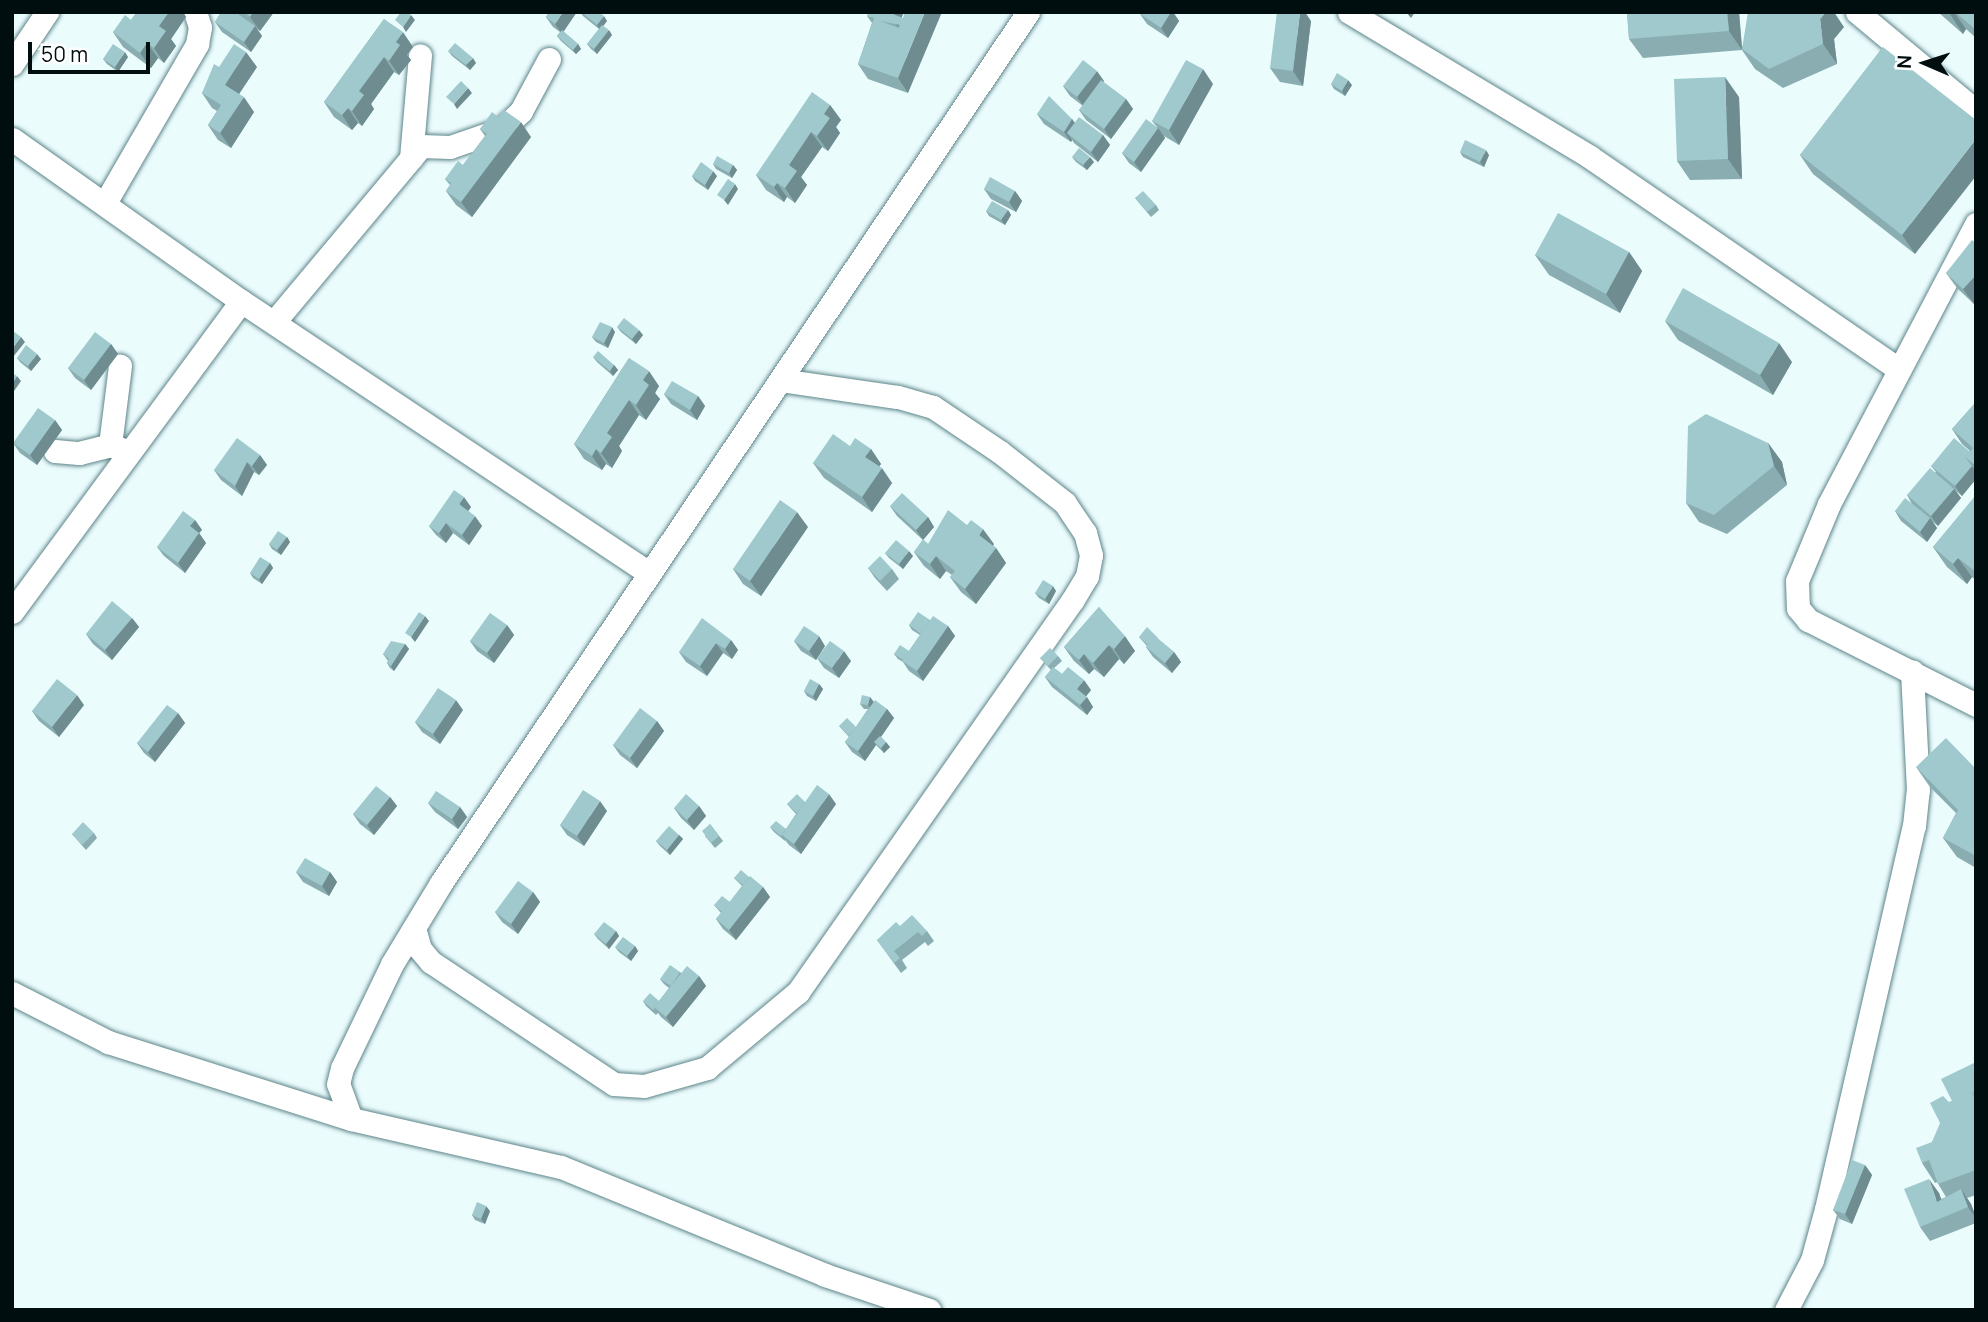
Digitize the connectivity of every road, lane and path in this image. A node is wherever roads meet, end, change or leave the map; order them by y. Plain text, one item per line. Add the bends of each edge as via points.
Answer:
1 (47, 12) edge
2 (195, 12) edge
3 (1028, 12) edge
4 (1349, 12) edge
5 (1857, 12) edge
6 (420, 55) dead end
7 (549, 59) dead end
8 (12, 64) edge
9 (1976, 111) edge
10 (12, 139) edge
11 (411, 158) junction
12 (105, 202) junction
13 (1976, 224) edge
14 (241, 301) junction
15 (274, 322) junction
16 (120, 366) dead end
17 (1899, 369) junction
18 (781, 380) junction
19 (120, 448) junction
20 (55, 451) dead end
21 (647, 572) junction
22 (12, 612) edge
23 (1912, 671) junction
24 (1976, 705) edge
25 (414, 928) junction
26 (12, 993) edge
27 (351, 1119) junction
28 (929, 1310) edge
29 (1786, 1310) edge

1 - 8 street
2 - 12 street via 200,27 197,44
3 - 18 street
4 - 17 street via 1590,158
5 - 9 street
6 - 11 street
7 - 11 street via 521,111 502,129 450,147 421,146
10 - 12 street
11 - 15 street
12 - 14 street
13 - 17 street
14 - 15 street
14 - 19 street
15 - 21 street
16 - 19 street
17 - 23 street via 1829,504 1797,581 1798,608 1808,620
18 - 21 street
18 - 25 street via 897,397 933,407 1000,452 1065,503 1085,533 1091,555 1087,576 1072,601 799,992 707,1068 644,1086 614,1084 431,962 419,949
19 - 20 street
19 - 22 street
21 - 25 street
23 - 24 street
23 - 29 street via 1918,790 1914,825 1826,1209 1812,1260
25 - 27 street via 341,1068 338,1084
26 - 27 street via 108,1042
27 - 28 street via 561,1167 825,1275

